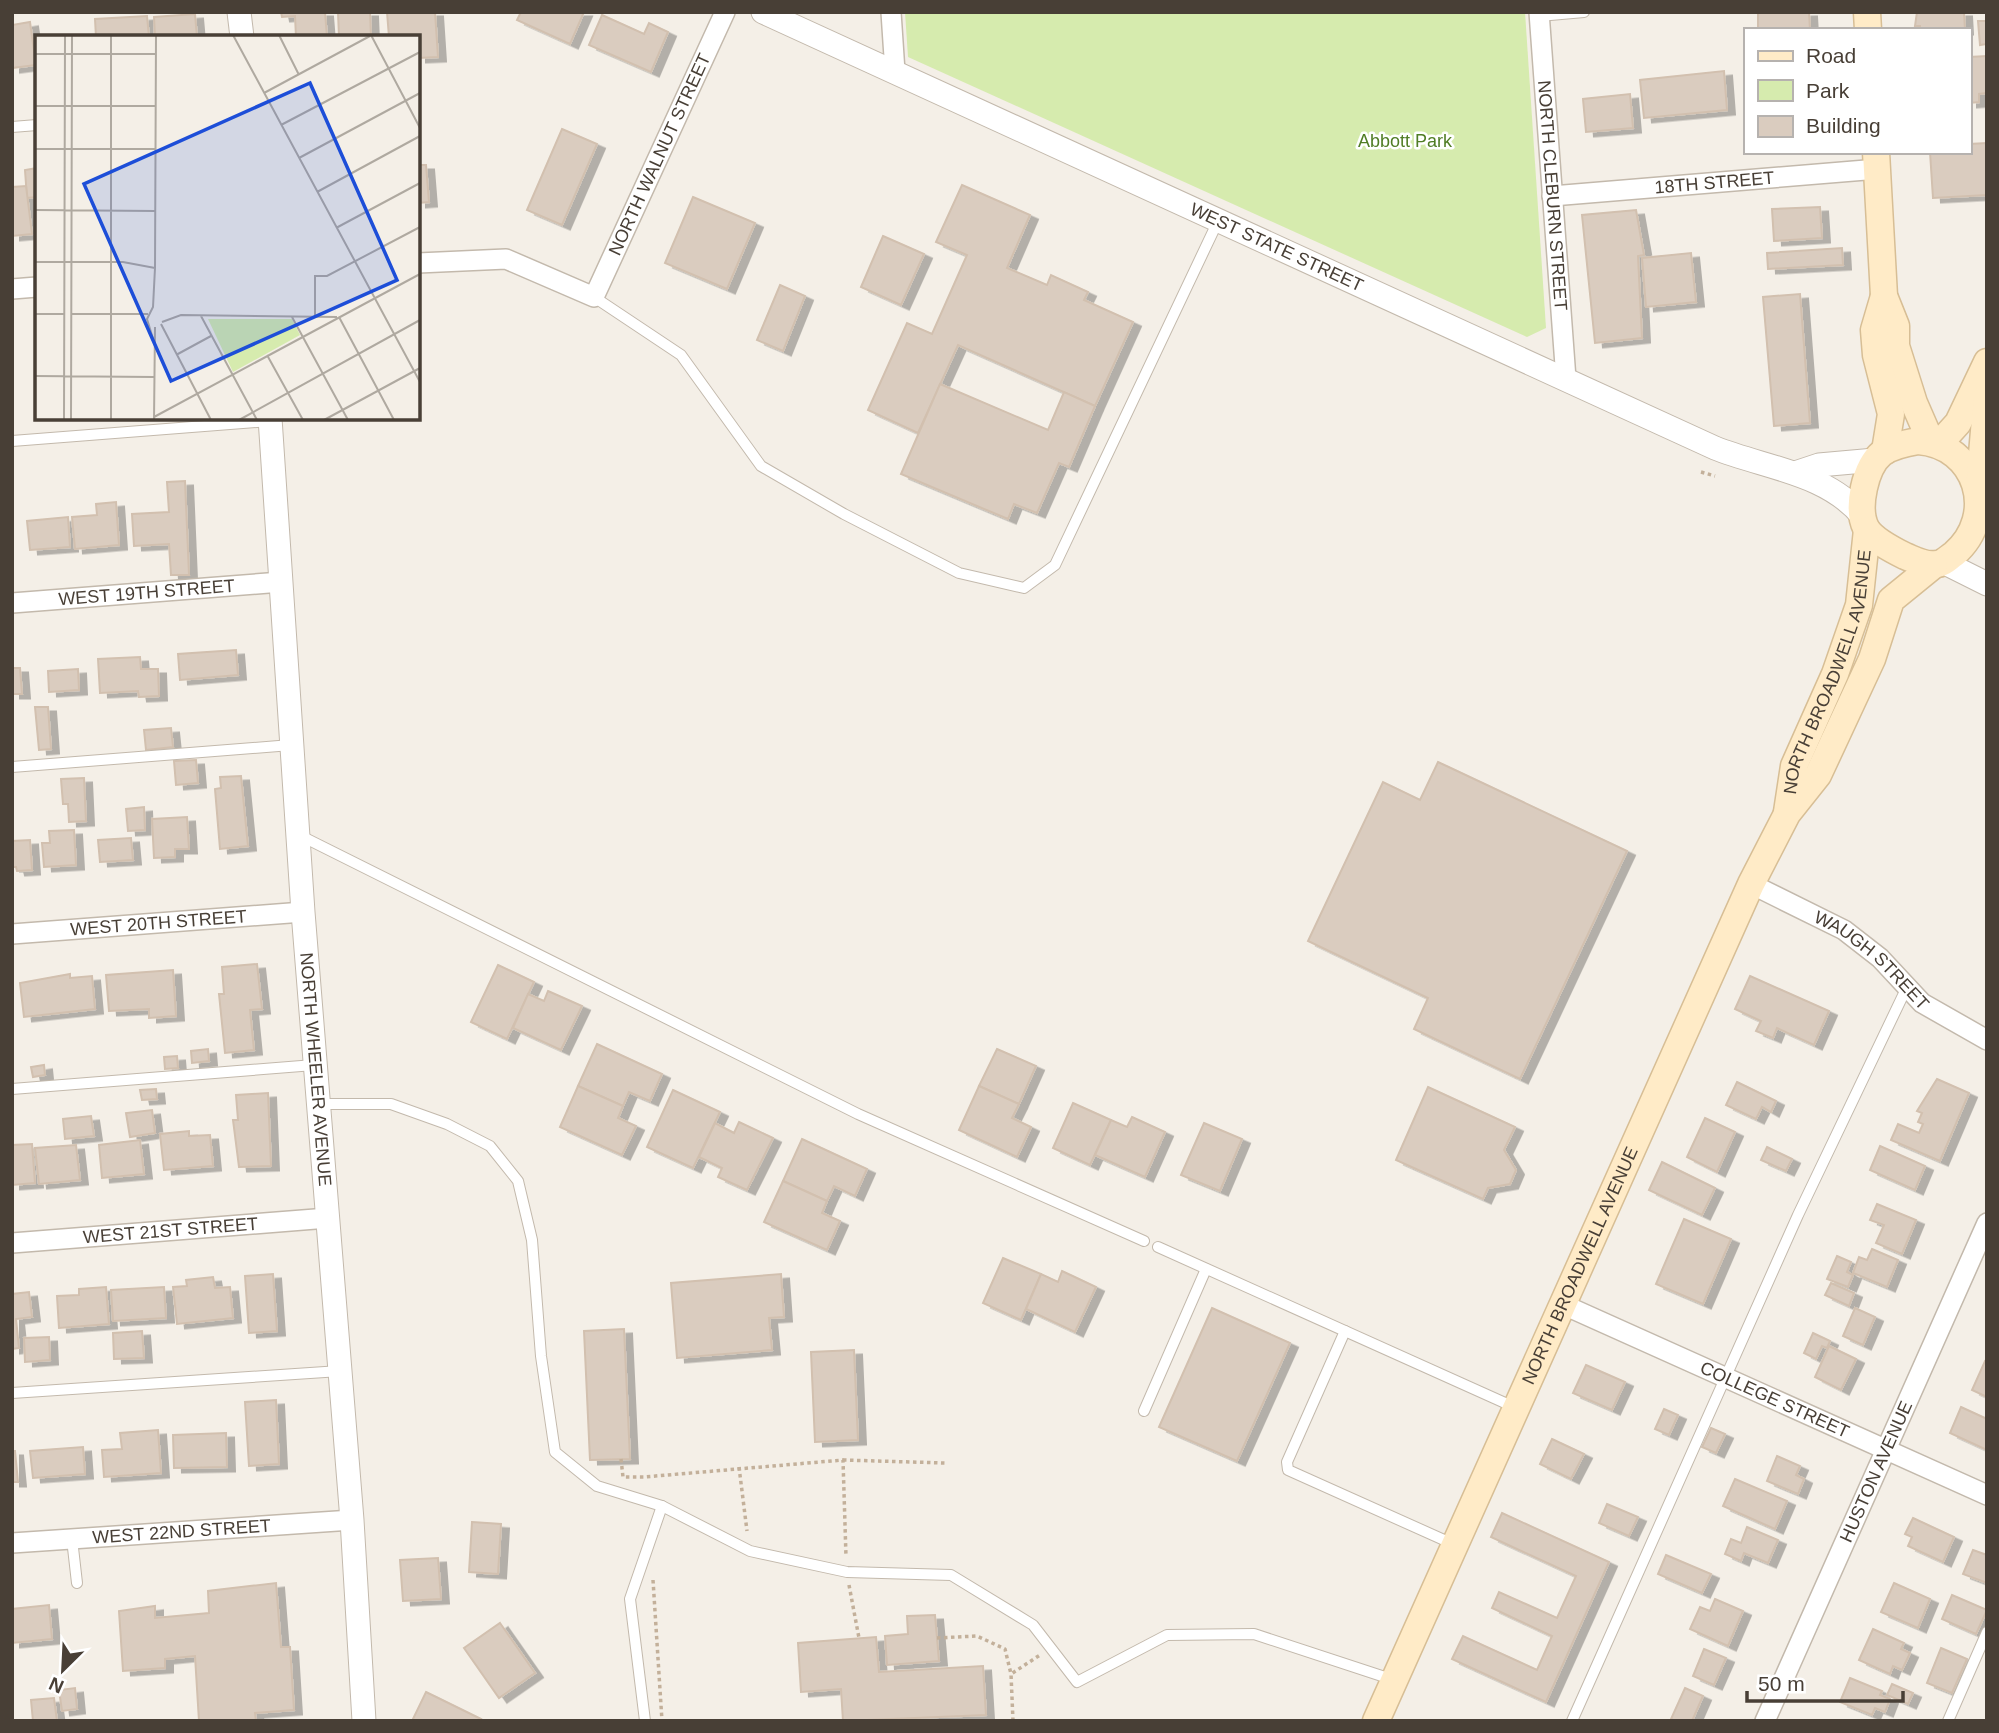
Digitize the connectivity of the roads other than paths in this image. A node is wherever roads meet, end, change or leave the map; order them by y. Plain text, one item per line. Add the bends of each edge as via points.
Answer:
1 (239, 12) edge
2 (725, 12) edge
3 (763, 12) edge
4 (891, 12) edge
5 (1584, 12) edge
6 (1539, 14) edge
7 (242, 35) edge
8 (895, 72) junction
9 (35, 125) edge
10 (12, 127) edge
11 (1877, 161) edge
12 (1552, 196) junction
13 (1219, 219) junction
14 (420, 263) edge
15 (35, 287) edge
16 (12, 289) edge
17 (1884, 296) junction
18 (594, 297) junction
19 (1987, 362) edge
20 (1566, 379) junction
21 (1987, 396) edge
22 (258, 420) edge
23 (270, 420) edge
24 (12, 441) edge
25 (1935, 443) junction
26 (1880, 455) junction
27 (1794, 473) junction
28 (1979, 489) junction
29 (1865, 523) junction
30 (1982, 526) edge
31 (1938, 564) junction
32 (281, 582) junction
33 (1987, 584) edge
34 (12, 603) edge
35 (292, 745) junction
36 (12, 767) edge
37 (1787, 814) junction
38 (298, 834) junction
39 (1751, 884) junction
40 (303, 912) junction
41 (12, 934) edge
42 (1907, 987) junction
43 (1987, 1040) edge
44 (315, 1065) junction
45 (12, 1089) edge
46 (318, 1104) junction
47 (328, 1218) junction
48 (1987, 1223) edge
49 (1144, 1241) dead end
50 (12, 1243) edge
51 (1158, 1247) dead end
52 (1206, 1269) junction
53 (1564, 1305) junction
54 (1345, 1331) junction
55 (341, 1371) junction
56 (1726, 1378) junction
57 (12, 1393) edge
58 (1518, 1408) junction
59 (1144, 1411) dead end
60 (1886, 1449) junction
61 (1987, 1495) edge
62 (662, 1506) junction
63 (352, 1520) junction
64 (72, 1539) junction
65 (12, 1544) edge
66 (1455, 1545) junction
67 (77, 1583) dead end
68 (1987, 1632) edge
69 (1394, 1680) junction
70 (364, 1721) edge
71 (645, 1721) edge
72 (1376, 1721) edge
73 (1572, 1721) edge
74 (1765, 1721) edge
75 (1948, 1721) edge

1 - 7 street
2 - 18 street, NORTH WALNUT STREET
3 - 8 street, WEST STATE STREET
4 - 8 street
5 - 6 lane
6 - 12 street, NORTH CLEBURN STREET
8 - 13 street, WEST STATE STREET
9 - 10 lane
11 - 12 street, 18TH STREET
11 - 17 main road
12 - 20 street, NORTH CLEBURN STREET
13 - 18 lane via 1055,565 1024,588 959,573 761,466 681,355
13 - 20 street, WEST STATE STREET
14 - 18 street via 506,259
15 - 16 street
17 - 25 main road via 1896,326 1896,346 1909,390
17 - 26 main road via 1874,330 1891,414
19 - 25 main road via 1958,423
20 - 27 street, WEST STATE STREET via 1726,453
21 - 28 main road
22 - 24 lane
23 - 32 street, NORTH WHEELER AVENUE
25 - 26 main road via 1904,443
25 - 28 main road via 1965,464
26 - 27 street, WEST STATE STREET
26 - 29 main road via 1863,496
27 - 29 street, WEST STATE STREET via 1844,496
28 - 30 main road
29 - 31 main road via 1899,553
29 - 37 main road, NORTH BROADWELL AVENUE via 1859,605 1835,674 1794,766
30 - 31 main road
31 - 33 street
31 - 37 main road, NORTH BROADWELL AVENUE via 1891,600 1872,659 1824,763
32 - 34 street, WEST 19TH STREET
32 - 35 street, NORTH WHEELER AVENUE
35 - 36 lane
35 - 38 street, NORTH WHEELER AVENUE
37 - 39 main road, NORTH BROADWELL AVENUE
38 - 40 street, NORTH WHEELER AVENUE
38 - 49 lane via 858,1114
39 - 42 street, WAUGH STREET via 1844,930
39 - 53 main road, NORTH BROADWELL AVENUE
40 - 41 street, WEST 20TH STREET
40 - 44 street, NORTH WHEELER AVENUE
42 - 43 street, WAUGH STREET via 1943,1017
42 - 56 lane
44 - 45 lane
44 - 46 street, NORTH WHEELER AVENUE
46 - 47 street, NORTH WHEELER AVENUE
46 - 62 lane via 391,1104 447,1124 489,1146 518,1181 532,1240 541,1356 555,1452 597,1486
47 - 50 street, WEST 21ST STREET
47 - 55 street, NORTH WHEELER AVENUE
48 - 60 street, HUSTON AVENUE
51 - 52 lane
52 - 54 lane
52 - 59 lane
53 - 56 street, COLLEGE STREET
53 - 58 main road, NORTH BROADWELL AVENUE
54 - 58 lane
54 - 66 lane via 1287,1462 1288,1470
55 - 57 lane
55 - 63 street, NORTH WHEELER AVENUE
56 - 60 street, COLLEGE STREET
56 - 73 lane
58 - 66 main road, NORTH BROADWELL AVENUE
60 - 61 street, COLLEGE STREET
60 - 74 street, HUSTON AVENUE
62 - 69 lane via 750,1551 847,1572 951,1575 1032,1625 1077,1682 1167,1635 1254,1634
62 - 71 lane via 630,1599
63 - 64 street, WEST 22ND STREET
63 - 70 street, NORTH WHEELER AVENUE
64 - 65 street, WEST 22ND STREET
64 - 67 lane
66 - 69 main road, NORTH BROADWELL AVENUE
68 - 75 lane
69 - 72 main road, NORTH BROADWELL AVENUE

